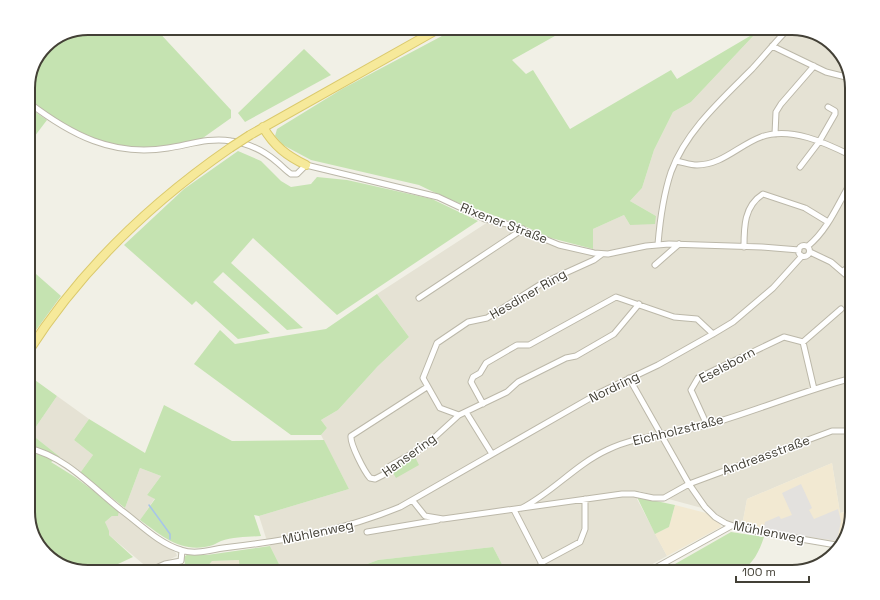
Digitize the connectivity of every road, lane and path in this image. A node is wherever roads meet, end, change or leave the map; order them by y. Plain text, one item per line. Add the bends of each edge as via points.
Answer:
1 (427, 35) edge
2 (782, 35) edge
3 (772, 46) junction
4 (814, 66) junction
5 (844, 77) edge
6 (828, 107) dead end
7 (35, 108) edge
8 (263, 127) junction
9 (775, 134) junction
10 (819, 142) junction
11 (845, 153) edge
12 (676, 161) junction
13 (306, 165) junction
14 (800, 167) dead end
15 (845, 192) edge
16 (828, 222) junction
17 (523, 229) junction
18 (658, 244) junction
19 (679, 244) junction
20 (744, 247) junction
21 (809, 249) junction
22 (799, 250) junction
23 (602, 254) junction
24 (802, 256) junction
25 (655, 265) dead end
26 (843, 272) edge
27 (419, 298) dead end
28 (639, 304) junction
29 (841, 310) dead end
30 (713, 334) junction
31 (35, 341) edge
32 (803, 342) junction
33 (629, 378) junction
34 (845, 380) edge
35 (427, 387) junction
36 (814, 389) junction
37 (483, 404) junction
38 (466, 412) junction
39 (459, 415) junction
40 (707, 425) junction
41 (845, 430) edge
42 (662, 435) junction
43 (35, 450) edge
44 (492, 454) junction
45 (689, 484) junction
46 (540, 498) junction
47 (585, 499) junction
48 (413, 501) junction
49 (546, 506) junction
50 (516, 510) junction
51 (443, 519) junction
52 (731, 526) junction
53 (366, 532) dead end
54 (834, 544) edge
55 (182, 551) junction
56 (541, 564) joint
57 (163, 565) edge
58 (661, 565) edge

1 - 8 main road
2 - 3 street
3 - 4 street
3 - 12 street via 701,122
4 - 5 street
4 - 9 street via 776,112
6 - 10 street via 835,111 835,114
7 - 13 street via 76,134 120,149 150,151 211,140 230,140 262,151 291,174 300,173
8 - 13 main road via 272,142 285,154
8 - 31 main road, bridge via 178,186 112,244 78,282
9 - 10 street via 801,136
9 - 12 street via 746,143 719,160 707,164 696,165
10 - 11 street
10 - 14 street
12 - 18 street via 663,201
13 - 17 street, Rixener Straße via 427,194 485,219
15 - 16 street
16 - 20 street via 805,208 763,194 746,215
16 - 21 street
17 - 23 street, Rixener Straße via 559,245
17 - 27 street
18 - 19 street, Rixener Straße
18 - 23 street, Rixener Straße
19 - 20 street, Rixener Straße
19 - 25 street
20 - 22 street, Rixener Straße
21 - 22 street via 802,246
21 - 24 street via 807,256
21 - 26 street
22 - 24 street
23 - 35 street, Hesdiner Ring via 541,284 487,318 468,322 437,343 423,377
24 - 30 street, Nordring via 773,288 733,322
28 - 30 street via 674,317 697,319
28 - 37 street via 614,334 576,356 566,358 518,382 510,391
28 - 37 street via 616,297 531,344 517,345 484,364 472,382
29 - 32 street
30 - 33 street, Nordring
32 - 36 street
32 - 40 street, Eselsborn via 784,337 698,378 691,390
33 - 42 street, Mühlenweg
33 - 44 street, Nordring
34 - 36 street, Eichholzstraße
35 - 39 street via 440,408
35 - 39 street, Hansering via 351,436 358,458 370,478 375,479 383,475 390,466 426,446
36 - 40 street, Eichholzstraße
37 - 38 street
38 - 39 street
38 - 44 street
40 - 42 street, Eichholzstraße
41 - 45 street, Andreasstraße via 832,431
42 - 45 street, Mühlenweg
42 - 46 street, Eichholzstraße via 606,450 581,464
43 - 55 street, Mühlenweg via 62,463 151,532
44 - 48 street, Nordring
45 - 47 street, Mühlenweg via 661,498 630,494
45 - 52 street, Mühlenweg via 708,510
46 - 49 street via 540,503
46 - 50 street, Eichholzstraße
47 - 49 street, Mühlenweg
47 - 56 street via 585,529 580,542
48 - 51 street, Mühlenweg via 425,516
48 - 55 street, Mühlenweg via 367,521 324,533 197,552
49 - 50 street, Mühlenweg
50 - 51 street, Mühlenweg
50 - 56 street
51 - 53 street, Mühlenweg
52 - 54 street, Mühlenweg
52 - 58 street
55 - 57 street via 181,561

